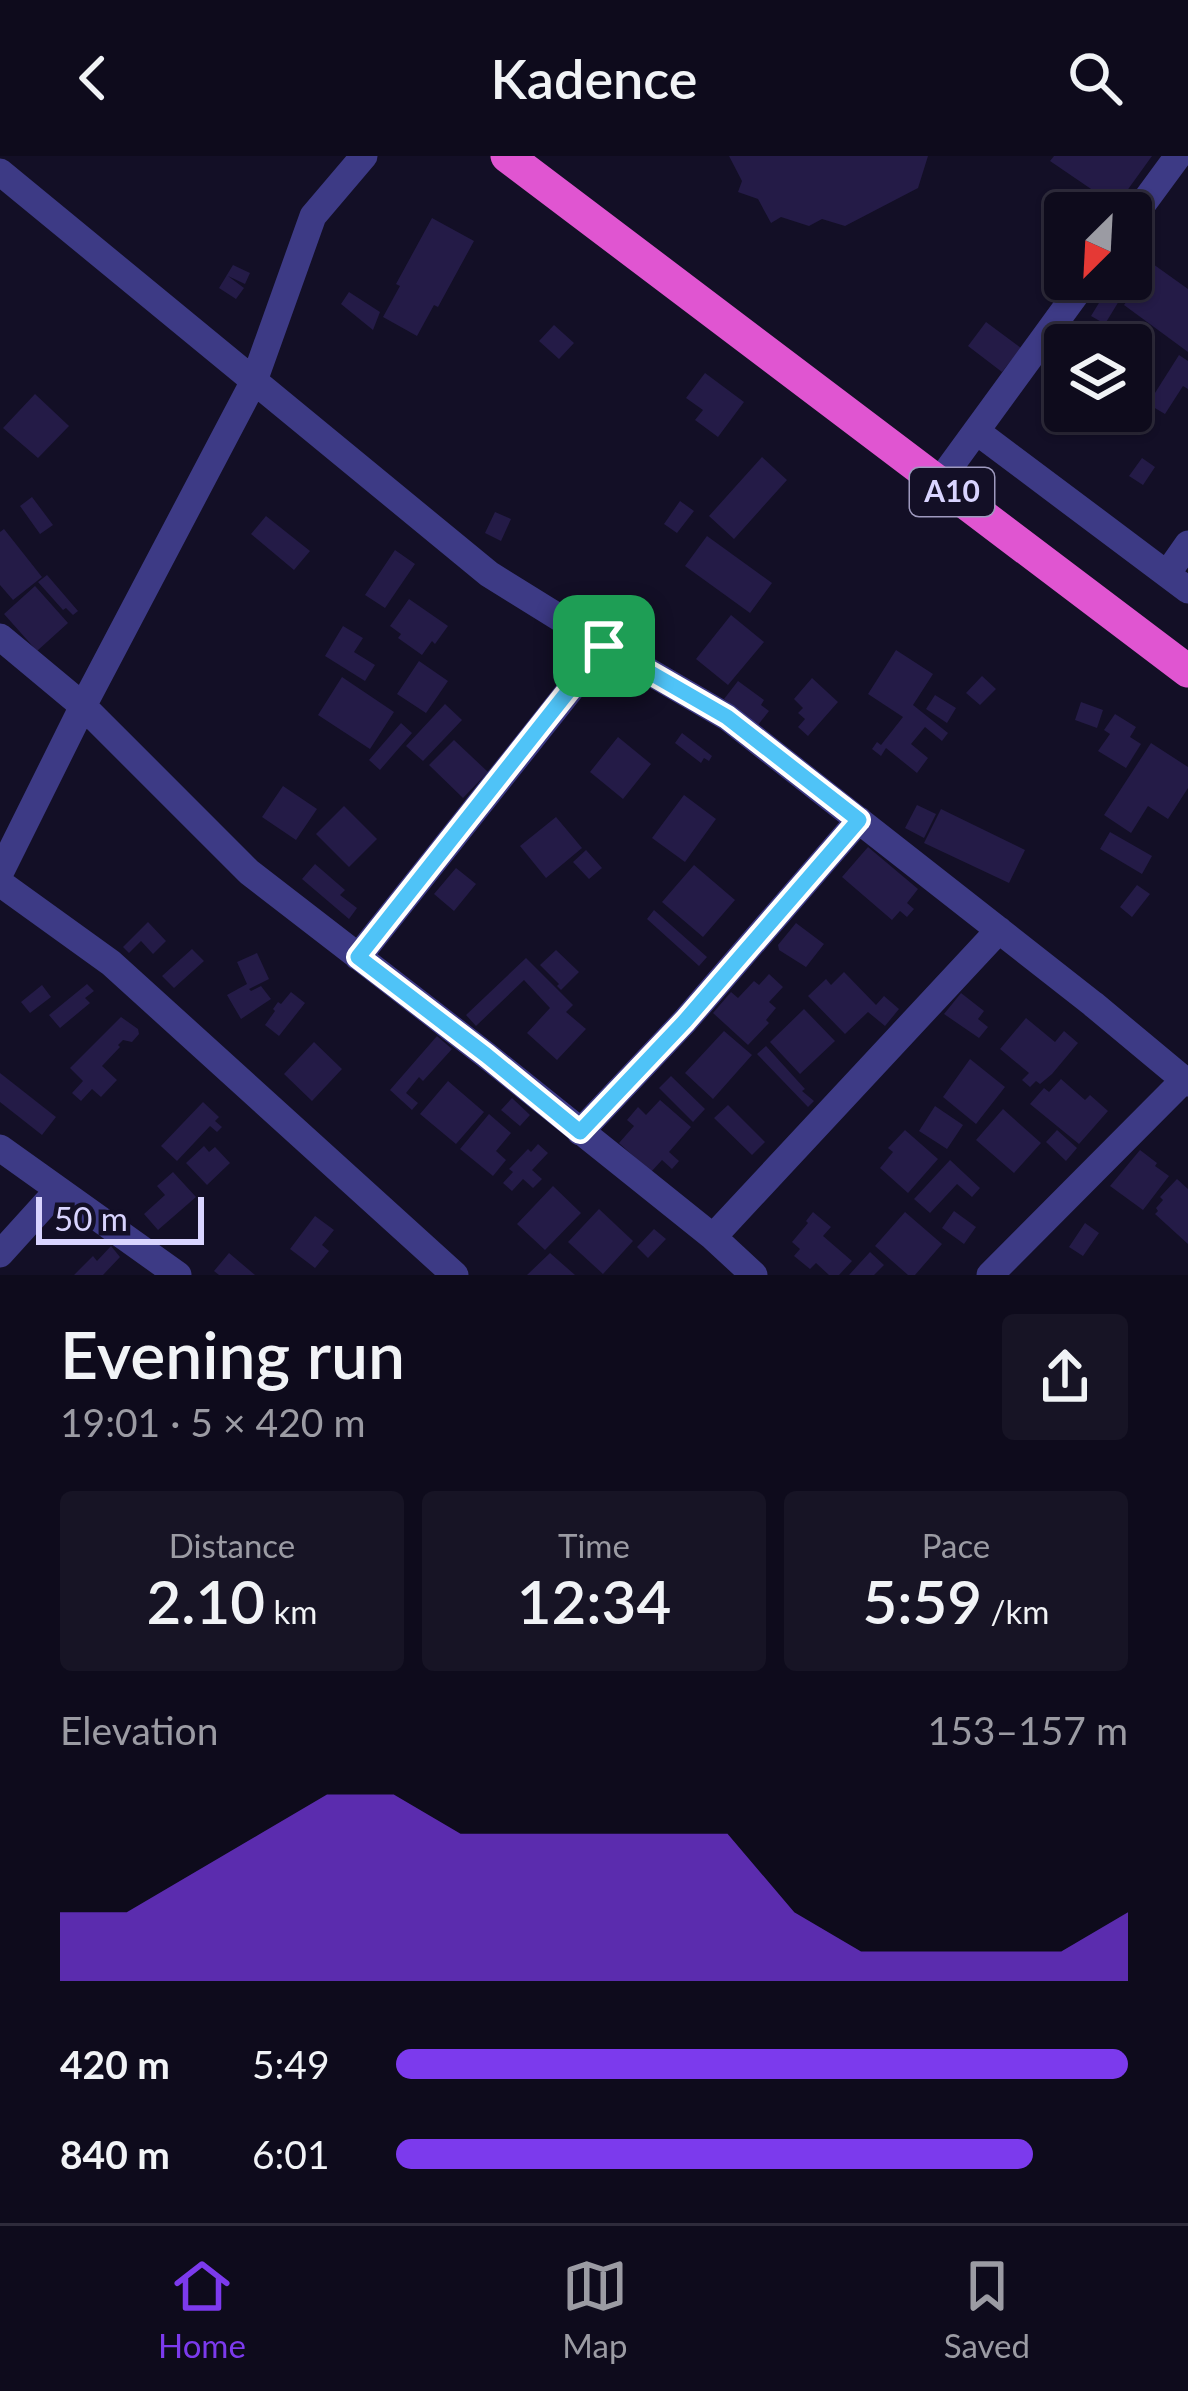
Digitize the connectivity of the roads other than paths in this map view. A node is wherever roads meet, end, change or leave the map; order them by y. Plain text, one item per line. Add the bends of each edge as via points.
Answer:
1 (364, 156) edge
2 (507, 156) edge
3 (1178, 156) edge
4 (0, 172) edge
5 (1152, 192) edge
6 (1073, 300) edge
7 (254, 381) junction
8 (976, 431) junction
9 (939, 482) junction
10 (1188, 544) edge
11 (1177, 582) edge
12 (0, 637) edge
13 (604, 646) junction
14 (1188, 671) edge
15 (82, 706) junction
16 (859, 820) junction
17 (0, 873) edge
18 (0, 883) edge
19 (999, 930) junction
20 (358, 957) junction
21 (1186, 1082) edge
22 (580, 1132) junction
23 (0, 1148) edge
24 (58, 1190) junction
25 (713, 1237) junction
26 (0, 1254) edge
27 (178, 1275) edge
28 (455, 1275) edge
29 (754, 1275) edge
30 (990, 1275) edge

1 - 7 street via 313,216
2 - 9 highway, A10
3 - 5 street
4 - 7 street
6 - 8 street
7 - 13 street via 489,574
7 - 15 street
8 - 9 street
8 - 11 street
9 - 14 highway, A10
10 - 11 street
12 - 15 street
13 - 16 street via 727,717
13 - 20 street
15 - 17 street
15 - 20 street via 249,872
16 - 19 street
16 - 22 street
18 - 28 street via 111,963
19 - 21 street
19 - 25 street
20 - 22 street
21 - 30 street
22 - 25 street
23 - 24 street
24 - 26 street
24 - 27 street
25 - 29 street

